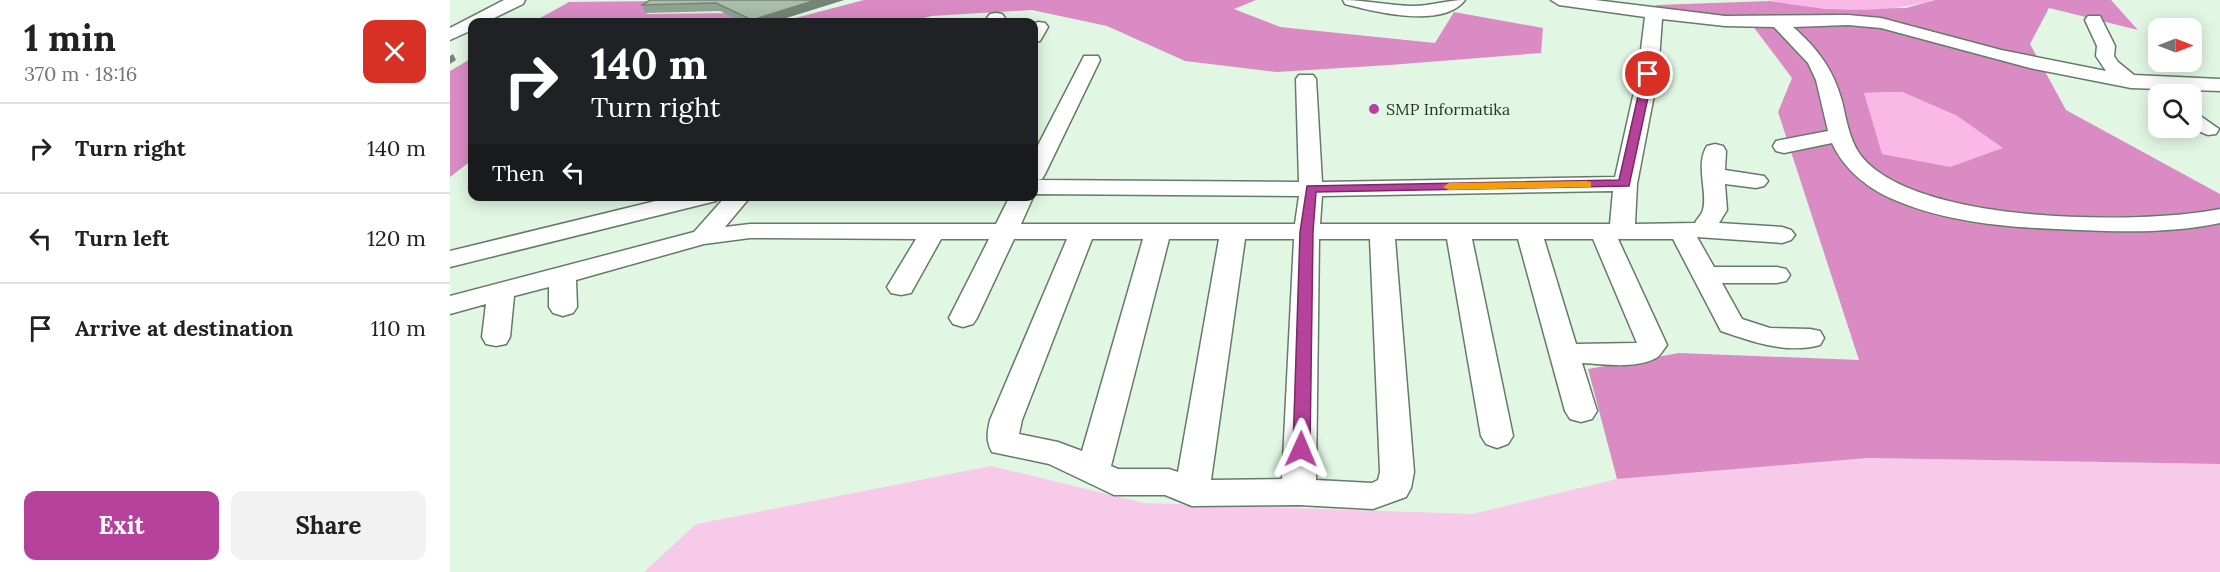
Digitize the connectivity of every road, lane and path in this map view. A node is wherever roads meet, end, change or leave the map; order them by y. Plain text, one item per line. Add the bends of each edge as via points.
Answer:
1 (517, 0) edge
2 (1351, 0) edge
3 (1456, 0) edge
4 (1558, 0) edge
5 (1628, 4) edge
6 (1654, 13) junction
7 (483, 18) edge
8 (2094, 20) dead end
9 (1778, 22) junction
10 (468, 26) edge
11 (450, 35) edge
12 (1091, 60) dead end
13 (1306, 79) dead end
14 (2131, 82) junction
15 (2215, 88) edge
16 (2148, 93) edge
17 (1838, 135) junction
18 (1784, 146) dead end
19 (1039, 153) edge
20 (1756, 181) dead end
21 (1624, 184) junction
22 (1038, 187) edge
23 (1311, 189) junction
24 (688, 201) edge
25 (735, 201) edge
26 (1020, 201) edge
27 (2220, 216) edge
28 (1700, 224) junction
29 (1778, 226) dead end
30 (933, 231) junction
31 (1005, 231) junction
32 (1083, 231) junction
33 (1158, 232) junction
34 (1233, 232) junction
35 (1307, 232) junction
36 (1382, 232) junction
37 (1458, 232) junction
38 (1529, 232) junction
39 (1612, 232) junction
40 (703, 237) junction
41 (450, 259) edge
42 (562, 275) junction
43 (1705, 275) junction
44 (1777, 275) dead end
45 (901, 287) dead end
46 (501, 291) junction
47 (450, 305) edge
48 (563, 307) dead end
49 (963, 318) dead end
50 (496, 337) dead end
51 (1810, 338) dead end
52 (1563, 353) junction
53 (1581, 411) dead end
54 (1497, 436) dead end
55 (1093, 472) junction
56 (1299, 492) junction
57 (1192, 493) junction

1 - 7 street
2 - 3 street via 1397,12 1431,9
4 - 5 street via 1602,8
5 - 6 street
6 - 9 street
6 - 21 street via 1648,74
8 - 14 street via 2106,46 2105,56
9 - 14 street via 1883,23 2037,64
9 - 17 street via 1821,68 1835,108
10 - 11 street
12 - 19 street
13 - 23 street
14 - 15 street
14 - 16 street
17 - 18 street
17 - 27 street via 1853,159 1876,181 1899,194 1981,216 2147,225
20 - 28 street via 1714,163
21 - 23 street
21 - 39 street
22 - 23 street
23 - 35 street
24 - 41 street
25 - 40 street
26 - 31 street
28 - 29 street
28 - 39 street
28 - 43 street
30 - 31 street
30 - 40 street via 750,231
30 - 45 street
31 - 32 street
31 - 49 street
32 - 33 street
32 - 55 street via 1003,434 1004,444 1058,454
33 - 34 street
33 - 55 street
34 - 35 street
34 - 57 street
35 - 36 street
35 - 56 street
36 - 37 street
36 - 56 street via 1397,472 1394,488 1373,496
37 - 38 street
37 - 54 street
38 - 39 street
38 - 52 street
39 - 52 street via 1652,345 1646,352 1622,355
40 - 42 street via 662,259
42 - 46 street
42 - 48 street
43 - 44 street
43 - 51 street via 1731,325 1768,337
46 - 47 street
46 - 50 street
52 - 53 street
55 - 57 street via 1114,482 1169,482
56 - 57 street

